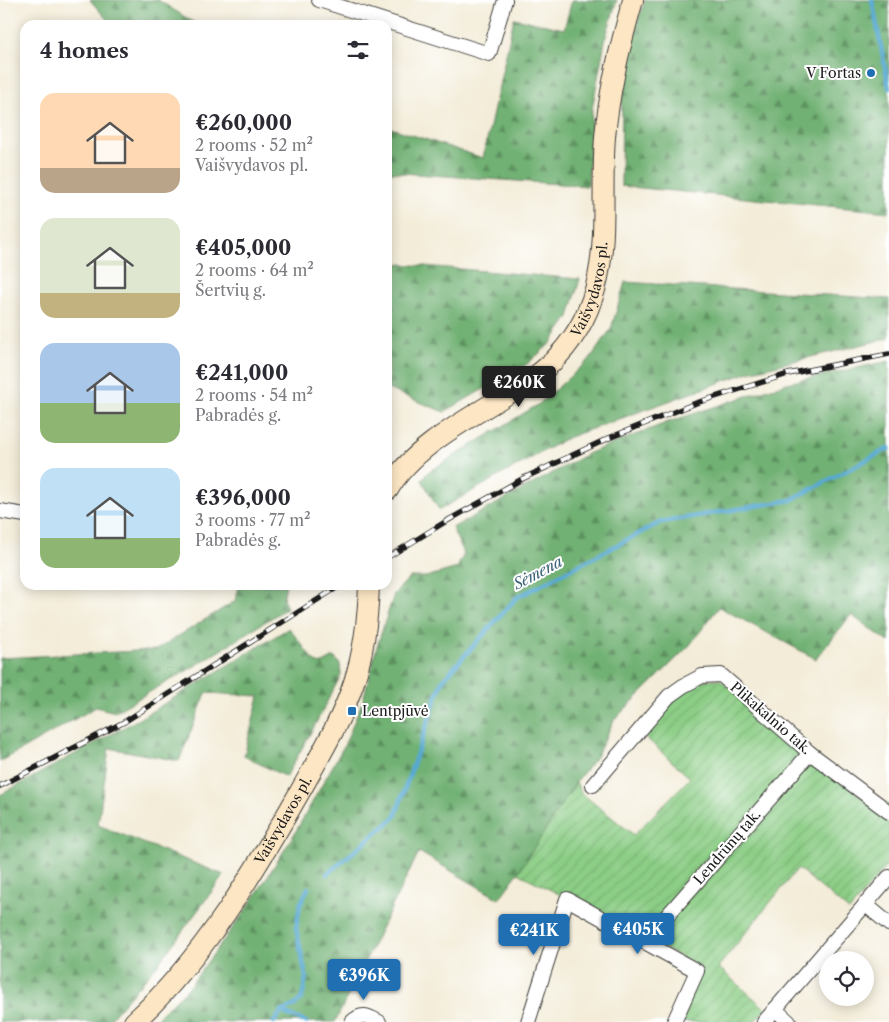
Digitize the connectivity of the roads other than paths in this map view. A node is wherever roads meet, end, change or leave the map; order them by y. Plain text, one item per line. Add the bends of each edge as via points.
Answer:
1 (319, 0) edge
2 (505, 0) edge
3 (633, 0) edge
4 (382, 20) edge
5 (392, 23) edge
6 (392, 484) edge
7 (0, 511) edge
8 (20, 514) edge
9 (369, 590) edge
10 (810, 752) junction
11 (592, 786) dead end
12 (889, 812) edge
13 (889, 877) edge
14 (865, 904) junction
15 (889, 924) edge
16 (644, 942) junction
17 (774, 1009) junction
18 (134, 1022) edge
19 (352, 1022) edge
20 (379, 1022) edge
21 (528, 1022) edge
22 (674, 1022) edge
23 (764, 1022) edge
24 (789, 1022) edge

1 - 4 street
2 - 5 street via 488,54
3 - 6 main road, Vaišvydavos pl. via 611,92 605,137 601,268 587,313 559,356 431,444 412,459
7 - 8 street
9 - 18 main road, Vaišvydavos pl. via 358,669 321,754 247,881 208,938 171,984
10 - 11 street, Plikakalnio tak. via 720,675 702,676 669,696
10 - 12 street, Plikakalnio tak.
10 - 16 street, Lendrūnų tak.
13 - 14 street
14 - 15 street
14 - 17 street
16 - 21 street via 567,899
16 - 22 street via 696,970
17 - 23 street
17 - 24 street
19 - 20 street via 363,1015

